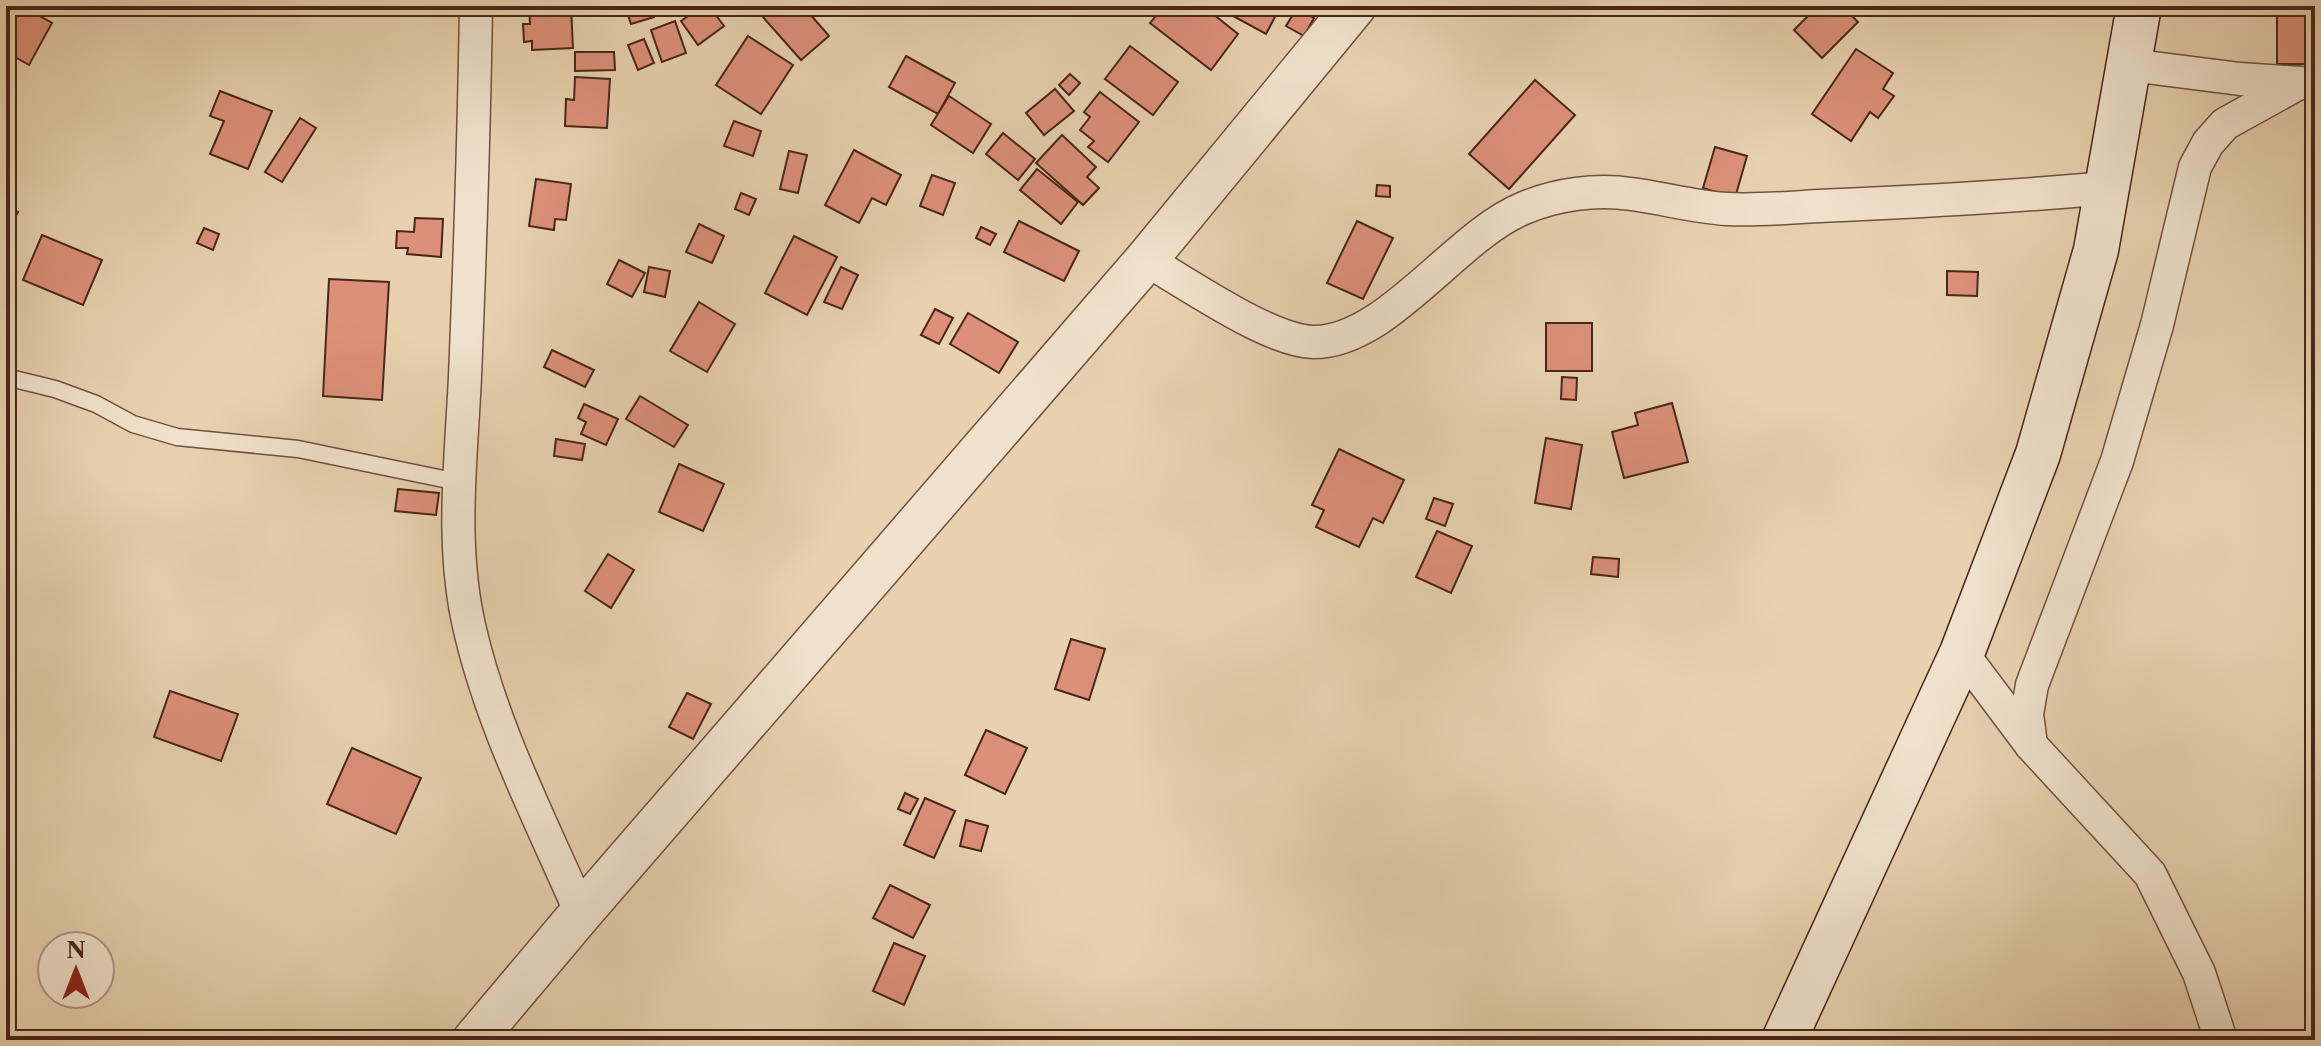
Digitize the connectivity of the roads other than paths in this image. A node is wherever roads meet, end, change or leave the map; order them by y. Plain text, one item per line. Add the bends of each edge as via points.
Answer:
1 (476, 6) edge
2 (1355, 6) edge
3 (2139, 6) edge
4 (2130, 65) junction
5 (2307, 82) edge
6 (2108, 188) junction
7 (1146, 260) junction
8 (6, 377) edge
9 (458, 482) junction
10 (1962, 653) junction
11 (2031, 745) junction
12 (581, 913) junction
13 (474, 1040) edge
14 (1784, 1040) edge
15 (2221, 1040) edge

1 - 9 street
2 - 7 street
3 - 4 main road
4 - 5 street
4 - 6 main road
5 - 11 street via 2225,124 2195,167 2117,461 2032,685 2027,714
6 - 7 street via 1992,199 1728,209 1630,193 1573,193 1524,208 1482,231 1383,316 1353,333 1314,342 1275,334
6 - 10 main road via 2096,250 2038,454
7 - 12 street
8 - 9 lane via 55,389 133,424 177,437 298,449
9 - 12 street via 457,550 470,630 493,709
10 - 11 street
10 - 14 main road
11 - 15 street via 2150,874 2199,973
12 - 13 street

